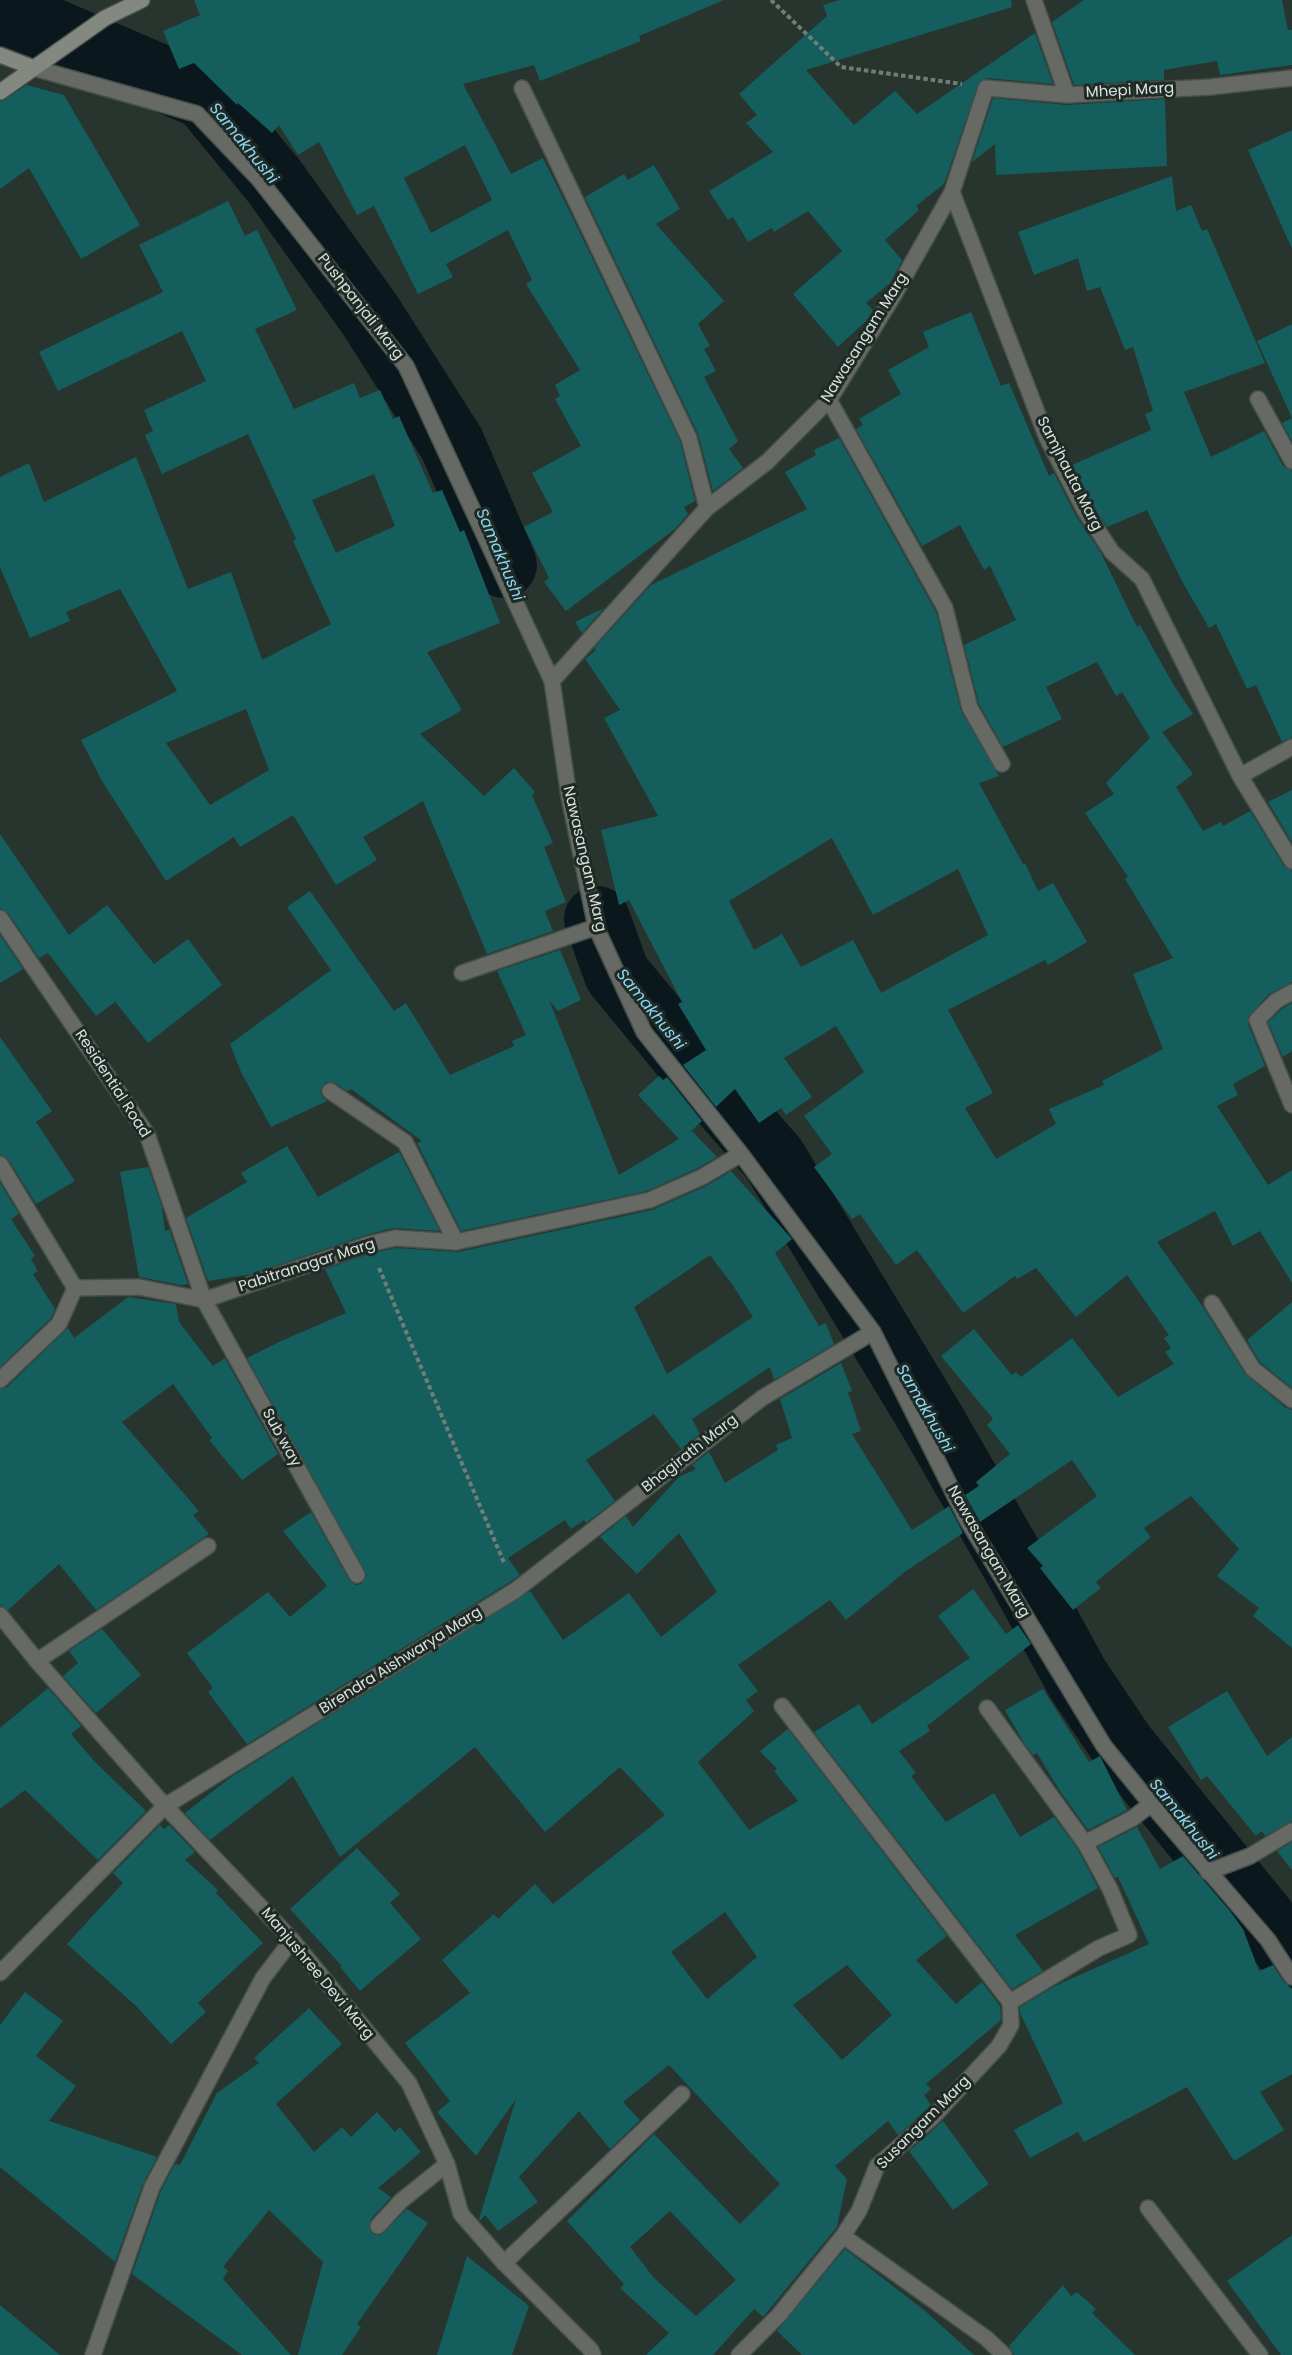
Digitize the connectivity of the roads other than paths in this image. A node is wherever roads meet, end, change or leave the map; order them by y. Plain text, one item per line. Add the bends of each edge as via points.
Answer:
1 (142, 0) edge
2 (1034, 0) edge
3 (0, 55) edge
4 (34, 68) junction
5 (1292, 78) edge
6 (522, 88) dead end
7 (0, 92) edge
8 (1067, 95) junction
9 (952, 192) junction
10 (1258, 399) dead end
11 (829, 400) junction
12 (1292, 461) edge
13 (707, 508) junction
14 (552, 681) junction
15 (1292, 747) edge
16 (1002, 764) dead end
17 (1240, 776) junction
18 (1292, 861) edge
19 (0, 918) edge
20 (596, 927) junction
21 (462, 973) dead end
22 (1292, 992) edge
23 (330, 1091) dead end
24 (1292, 1105) edge
25 (741, 1154) junction
26 (0, 1164) edge
27 (456, 1242) junction
28 (75, 1288) junction
29 (204, 1300) junction
30 (1212, 1302) dead end
31 (873, 1332) junction
32 (0, 1380) edge
33 (1292, 1400) edge
34 (208, 1546) dead end
35 (357, 1575) dead end
36 (516, 1590) joint
37 (0, 1616) edge
38 (37, 1661) junction
39 (782, 1706) dead end
40 (987, 1708) dead end
41 (1151, 1804) junction
42 (165, 1806) junction
43 (1292, 1831) edge
44 (1085, 1843) junction
45 (1209, 1872) junction
46 (292, 1940) junction
47 (0, 1973) edge
48 (1292, 1977) edge
49 (1010, 2001) junction
50 (682, 2094) dead end
51 (447, 2164) junction
52 (1148, 2208) dead end
53 (378, 2226) dead end
54 (843, 2236) junction
55 (504, 2263) junction
56 (93, 2355) edge
57 (593, 2355) edge
58 (739, 2355) edge
59 (1004, 2355) edge
60 (1260, 2355) edge

1 - 4 main road via 105,18
2 - 8 street, Mhepi Marg
3 - 4 main road
4 - 7 main road
4 - 14 street, Pushpanjali Marg via 197,114 258,178 405,366
5 - 8 street, Mhepi Marg
6 - 13 street via 689,438
8 - 9 street, Nawasangam Marg via 986,88
9 - 11 street, Nawasangam Marg
9 - 17 street, Samjhauta Marg via 1047,438 1085,511 1112,552 1142,579
10 - 12 street
11 - 13 street, Nawasangam Marg via 767,462
11 - 16 street via 945,608 970,708
13 - 14 street, Nawasangam Marg
14 - 20 street, Nawasangam Marg via 569,797
15 - 17 street
17 - 18 street, Samjhauta Marg
19 - 29 street, Residential Road via 147,1134
20 - 21 street
20 - 25 street, Nawasangam Marg via 644,1032
22 - 24 street via 1257,1020
23 - 27 street via 405,1143
25 - 27 street, Pabitranagar Marg via 702,1178 650,1200
25 - 31 street, Nawasangam Marg
26 - 28 street
27 - 29 street, Pabitranagar Marg via 395,1238
28 - 29 street via 139,1287
28 - 32 street via 59,1324
29 - 35 street, Sub way
30 - 33 street via 1252,1369
31 - 36 street, Bhagirath Marg via 762,1398
31 - 41 street, Nawasangam Marg via 966,1518 1104,1746
34 - 38 street
36 - 42 street, Birendra Aishwarya Marg
37 - 38 street, Manjushree Devi Marg
38 - 42 street, Manjushree Devi Marg
39 - 49 street
40 - 44 street
41 - 44 street
41 - 45 street, Nawasangam Marg
42 - 46 street, Manjushree Devi Marg
42 - 47 street, Birendra Aishwarya Marg
43 - 45 street via 1251,1856
44 - 49 street via 1129,1935 1098,1948
45 - 48 street, Nawasangam Marg via 1268,1940
46 - 51 street, Manjushree Devi Marg via 409,2083
46 - 56 street via 263,1978 152,2187
49 - 54 street, Susangam Marg via 1011,2025 999,2046 934,2116 877,2166 859,2211
50 - 55 street
51 - 53 street via 401,2201
51 - 55 street, Manjushree Devi Marg via 461,2214
52 - 60 street
54 - 58 street, Susangam Marg via 779,2315
54 - 59 street
55 - 57 street, Manjushree Devi Marg

